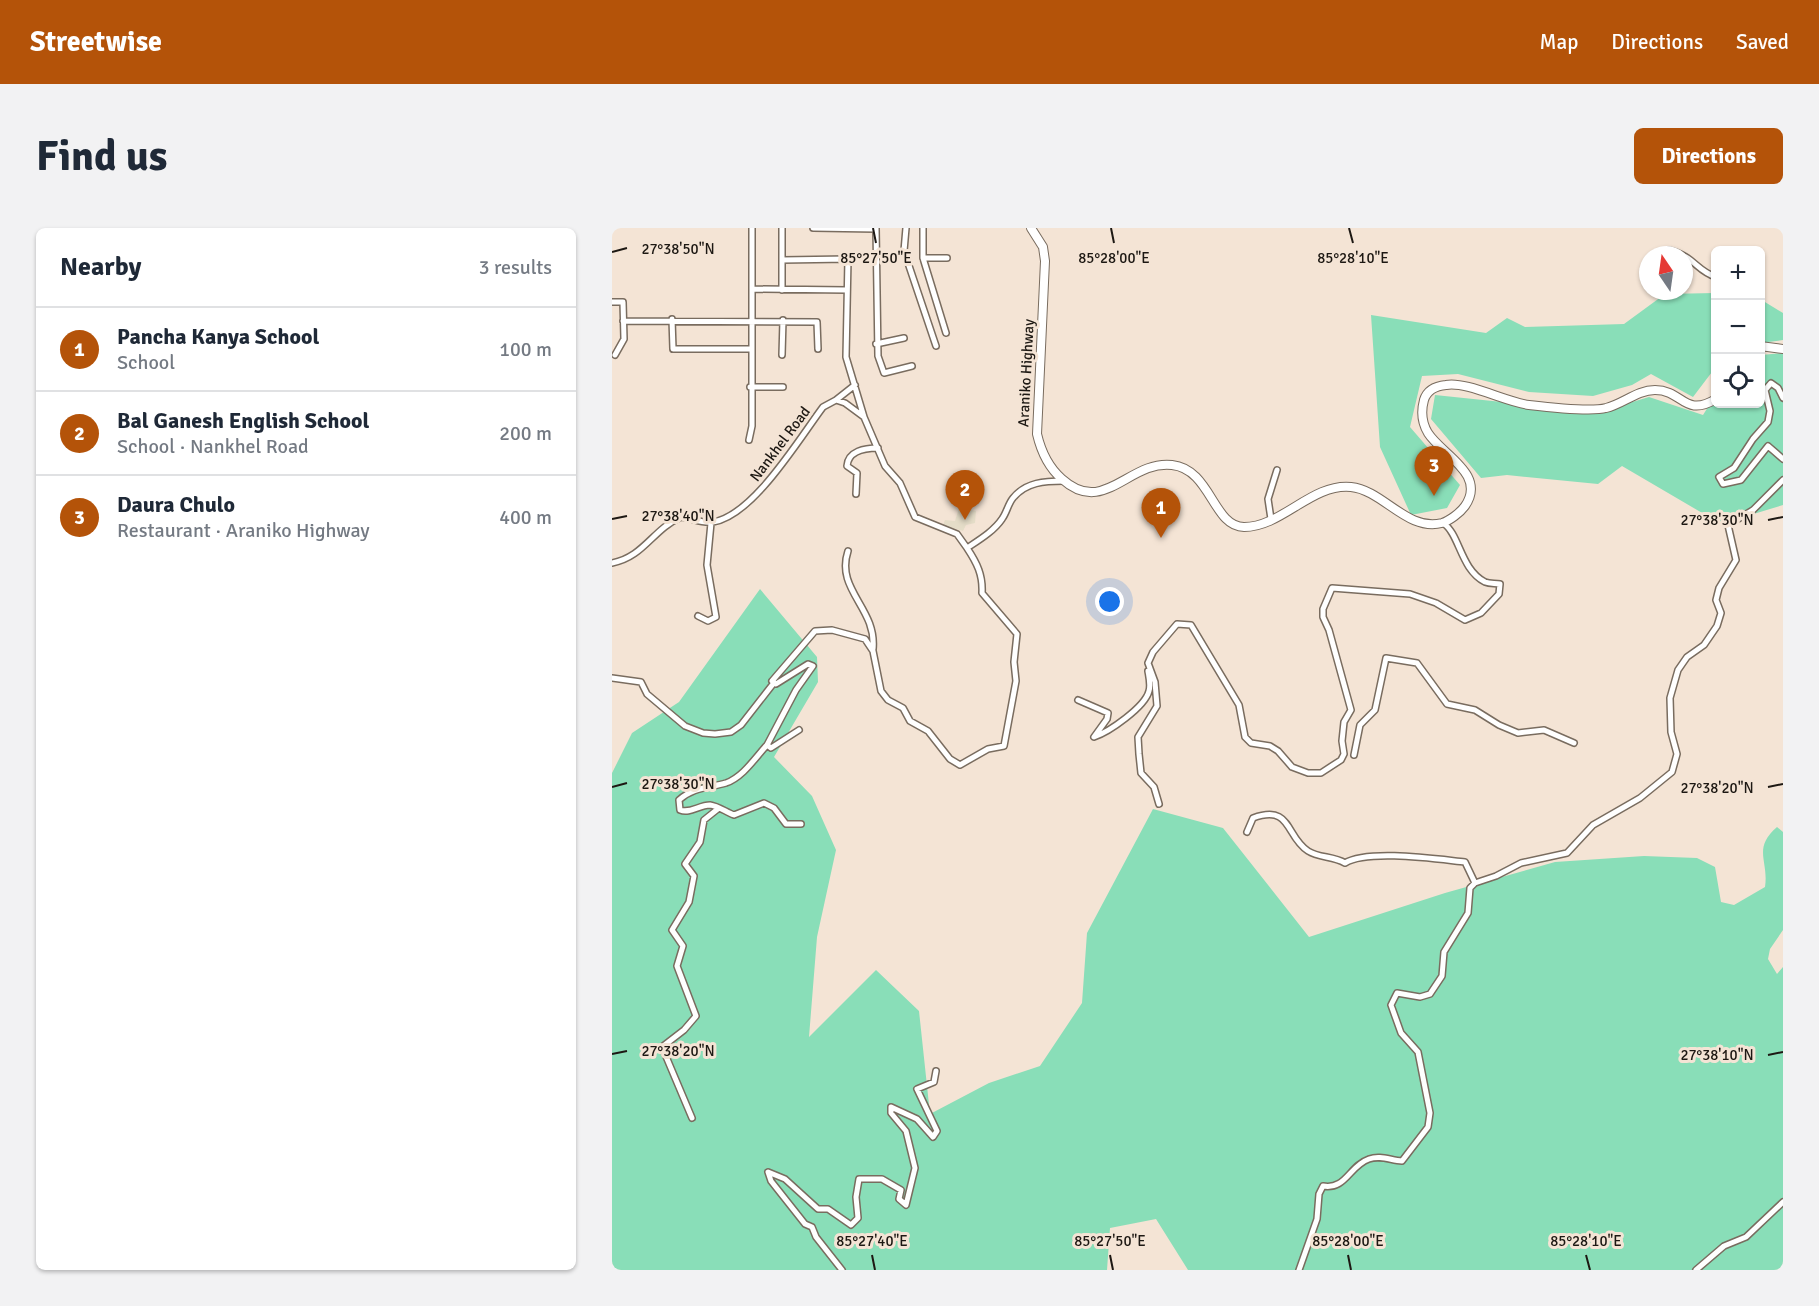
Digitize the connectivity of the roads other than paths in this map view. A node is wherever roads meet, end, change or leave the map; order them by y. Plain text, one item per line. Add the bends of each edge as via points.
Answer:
1 (752, 228) edge
2 (782, 228) edge
3 (813, 228) edge
4 (876, 228) edge
5 (906, 228) edge
6 (923, 228) edge
7 (1031, 228) edge
8 (924, 258) junction
9 (947, 258) dead end
10 (782, 261) junction
11 (1693, 261) edge
12 (1711, 276) edge
13 (752, 289) junction
14 (782, 290) junction
15 (847, 290) junction
16 (612, 302) edge
17 (672, 320) junction
18 (752, 320) junction
19 (783, 320) junction
20 (623, 321) junction
21 (946, 333) dead end
22 (904, 338) dead end
23 (876, 344) junction
24 (936, 346) dead end
25 (1765, 347) edge
26 (751, 349) junction
27 (818, 349) dead end
28 (1783, 349) edge
29 (615, 355) dead end
30 (782, 355) dead end
31 (912, 366) dead end
32 (855, 385) junction
33 (750, 387) junction
34 (783, 387) dead end
35 (1783, 398) edge
36 (836, 400) junction
37 (1711, 402) edge
38 (864, 417) junction
39 (749, 440) dead end
40 (878, 448) junction
41 (1783, 459) edge
42 (1277, 470) dead end
43 (1783, 480) edge
44 (1064, 481) junction
45 (856, 494) dead end
46 (1270, 519) junction
47 (711, 523) junction
48 (1443, 523) junction
49 (967, 548) junction
50 (848, 550) dead end
51 (612, 563) edge
52 (698, 616) dead end
53 (873, 651) junction
54 (1148, 663) junction
55 (612, 678) edge
56 (773, 684) junction
57 (1078, 700) dead end
58 (799, 730) dead end
59 (1574, 743) dead end
60 (767, 745) junction
61 (1354, 755) dead end
62 (1159, 804) dead end
63 (719, 808) junction
64 (801, 824) dead end
65 (1247, 832) dead end
66 (1475, 883) junction
67 (936, 1071) dead end
68 (692, 1118) dead end
69 (1783, 1202) edge
70 (842, 1270) edge
71 (1299, 1270) edge
72 (1695, 1270) edge

1 - 13 street
2 - 10 street
3 - 4 street
4 - 23 street
5 - 24 street via 904,251
6 - 8 street
7 - 44 highway, Araniko Highway via 1043,247 1045,261 1036,434 1048,463
8 - 9 street
8 - 21 street
10 - 14 street
10 - 15 street via 848,260
11 - 12 street
13 - 14 street
13 - 18 street
14 - 15 street
15 - 32 street via 846,357
16 - 20 street via 623,302
17 - 18 street
17 - 20 street
17 - 26 street via 673,349
18 - 19 street
18 - 26 street
19 - 27 street via 817,322
19 - 30 street
20 - 29 street via 624,339
22 - 23 street
23 - 31 street via 884,373
25 - 28 highway
26 - 33 street
32 - 36 street, Nankhel Road
32 - 38 street
33 - 34 street
33 - 39 street
35 - 41 street via 1771,383 1765,390 1770,411 1768,423 1734,468 1719,477 1723,484 1741,480 1768,446
36 - 38 street
36 - 47 street, Nankhel Road via 823,407 758,493 737,513
37 - 48 highway via 1693,407 1658,390 1644,391 1604,409 1548,407 1506,400 1461,386 1437,386 1424,399 1422,417 1428,432 1461,464 1471,494 1461,511
38 - 40 street
40 - 45 street via 850,455 847,466 857,473
40 - 49 street via 915,517 957,534
42 - 46 street via 1268,499
43 - 66 street via 1753,510 1728,525 1736,560 1719,588 1716,600 1721,613 1717,626 1678,670 1670,698 1671,732 1677,754 1672,772 1640,798 1593,825 1568,853 1521,862
44 - 46 highway via 1077,490 1095,492 1149,468 1174,465 1198,476 1233,524 1247,527
44 - 49 street via 1042,480 1021,490 1012,498 1002,519
46 - 48 highway via 1331,489 1348,486 1366,490 1413,520
47 - 51 street via 681,517 634,556
47 - 52 street via 707,565 716,617 708,621
48 - 54 street via 1466,563 1487,583 1500,584 1499,594 1481,613 1465,620 1410,594 1332,588 1323,617 1351,710 1344,722 1344,754 1321,774 1292,767 1278,751 1251,743 1245,737 1239,705 1191,625 1177,624
49 - 53 street via 978,565 982,593 1017,634 1016,681 1004,746 988,749 960,765 950,759 928,731 910,721 903,708 881,691
50 - 53 street via 844,572 872,628
53 - 56 street via 860,636 815,631 777,673
54 - 57 street via 1149,691 1141,704 1103,734 1094,738 1108,713
54 - 62 street via 1157,706 1138,737 1138,754 1141,773 1154,787
55 - 56 street via 641,682 647,694 673,717 703,733 731,732
56 - 60 street via 808,664 813,666
58 - 60 street via 777,746
59 - 61 street via 1544,730 1518,733 1475,710 1447,704 1418,663 1386,658 1375,710 1360,725
60 - 63 street via 738,777 687,792 679,800 680,810 685,812 704,805
63 - 64 street via 734,814 764,803 774,808 786,824
63 - 68 street via 704,820 700,842 685,864 694,876 688,902 672,930 683,946 677,966 696,1016 662,1047
65 - 66 street via 1253,818 1268,813 1278,815 1305,849 1316,855 1345,863 1356,856 1465,862
66 - 71 street via 1470,888 1468,913 1444,952 1442,976 1430,994 1420,997 1397,993 1391,1005 1401,1033 1418,1052 1429,1097 1428,1127 1402,1161 1369,1159 1354,1167 1342,1184 1333,1188 1323,1186 1317,1219
67 - 70 street via 934,1082 917,1089 934,1121 937,1131 933,1137 917,1119 891,1107 891,1113 906,1131 915,1168 906,1205 899,1199 901,1190 882,1179 859,1179 858,1218 851,1225 828,1209 818,1209 785,1179 768,1172 771,1181 812,1227
69 - 72 street via 1746,1237 1724,1246

